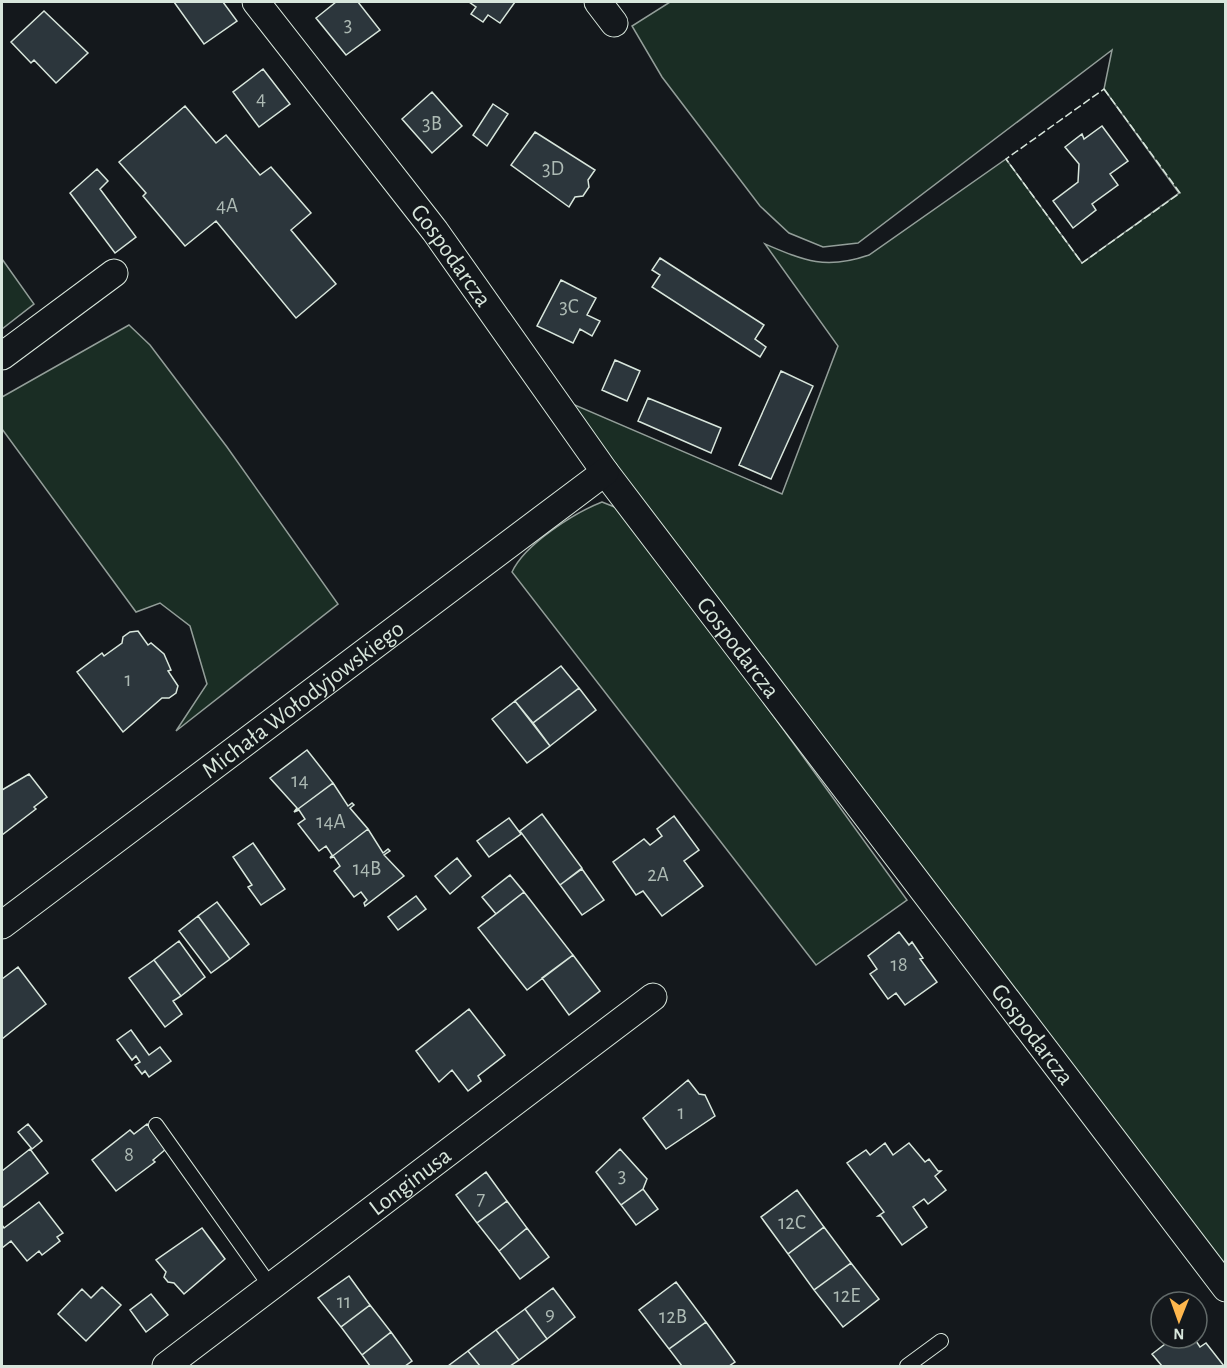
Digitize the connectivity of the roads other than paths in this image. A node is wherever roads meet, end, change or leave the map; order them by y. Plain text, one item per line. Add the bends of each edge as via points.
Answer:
1 (256, 2) edge
2 (598, 2) edge
3 (614, 23) dead end
4 (114, 273) dead end
5 (2, 356) edge
6 (605, 472) junction
7 (2, 926) edge
8 (653, 997) dead end
9 (156, 1125) dead end
10 (271, 1287) junction
11 (1226, 1288) edge
12 (941, 1341) dead end
13 (166, 1366) edge
14 (907, 1366) edge

1 - 6 street, Gospodarcza via 435,231
2 - 3 street
4 - 5 street
6 - 7 street, Michała Wołodyjowskiego
6 - 11 street, Gospodarcza
8 - 10 street, Longinusa
9 - 10 lane
10 - 13 street, Longinusa
12 - 14 lane

